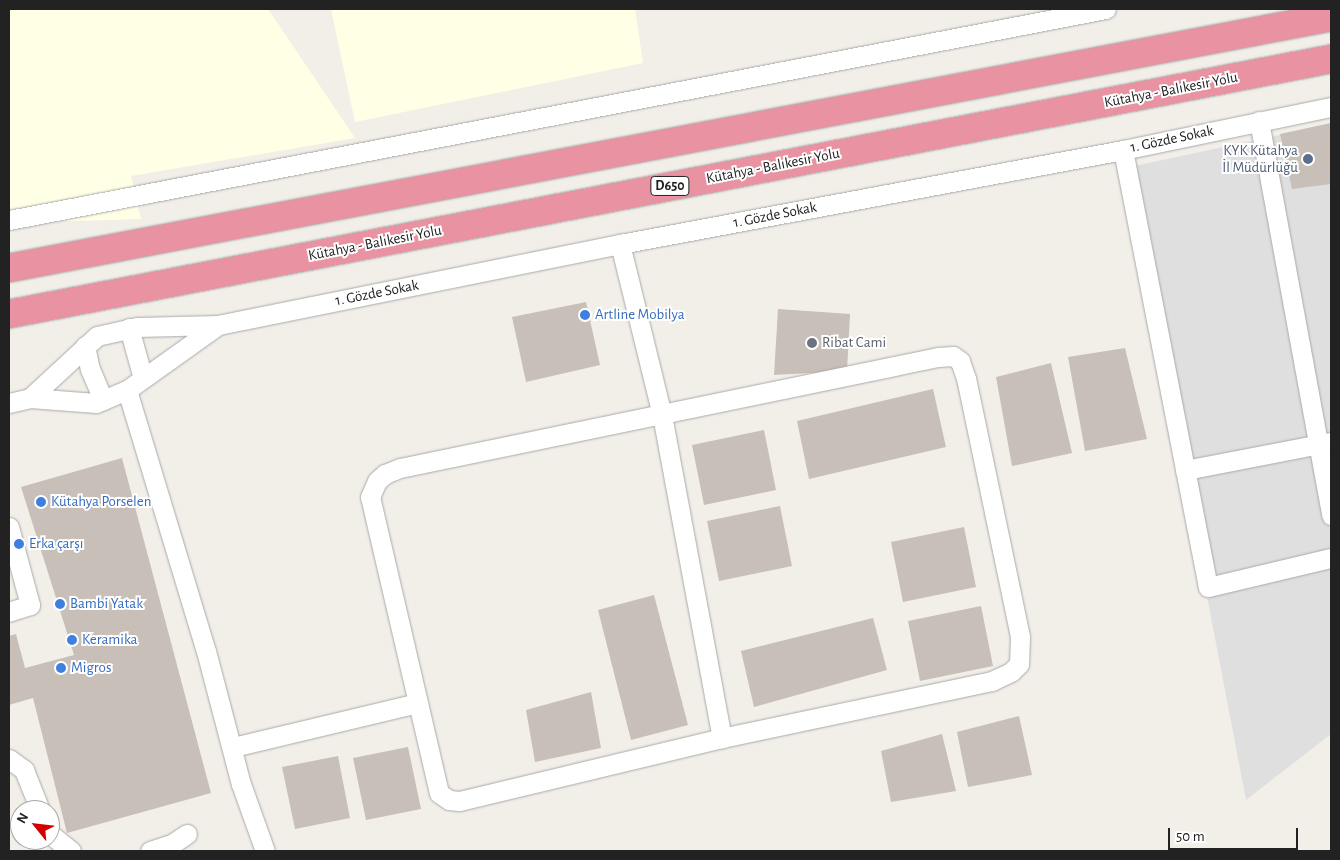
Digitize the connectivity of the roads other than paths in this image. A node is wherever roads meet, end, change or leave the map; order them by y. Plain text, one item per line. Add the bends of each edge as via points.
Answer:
1 (1106, 9) edge
2 (1331, 17) edge
3 (1331, 59) edge
4 (1331, 107) edge
5 (1259, 121) junction
6 (1123, 150) junction
7 (9, 220) edge
8 (620, 244) junction
9 (9, 268) edge
10 (9, 314) edge
11 (218, 325) junction
12 (129, 328) junction
13 (85, 346) junction
14 (143, 378) junction
15 (127, 390) junction
16 (30, 398) junction
17 (103, 400) junction
18 (9, 403) edge
19 (662, 415) junction
20 (1325, 444) edge
21 (1185, 470) junction
22 (1331, 515) edge
23 (9, 527) edge
24 (1331, 558) edge
25 (9, 612) edge
26 (418, 702) junction
27 (722, 738) junction
28 (232, 747) junction
29 (9, 759) edge
30 (36, 800) edge
31 (187, 834) dead end
32 (60, 842) edge
33 (71, 851) edge
34 (150, 851) edge
35 (265, 851) edge

1 - 7 street
2 - 9 highway
3 - 10 highway, Kütahya - Balıkesir Yolu / D650
4 - 5 street, 1. Gözde Sokak
5 - 6 street, 1. Gözde Sokak
5 - 20 street
6 - 8 street, 1. Gözde Sokak
6 - 21 street
8 - 11 street, 1. Gözde Sokak
8 - 19 street
11 - 12 street
11 - 14 street
12 - 13 street via 97,336
12 - 14 street
13 - 16 street
13 - 17 street via 90,369
14 - 15 street
15 - 17 street
15 - 28 street
16 - 17 street via 96,403
16 - 18 street
19 - 26 street via 400,468 377,481 370,497
19 - 27 street
19 - 27 street via 953,356 960,361 966,378 1020,637 1019,664 1011,672 992,681
20 - 21 street
20 - 22 street
21 - 24 street via 1208,587
23 - 25 street via 30,605
26 - 27 street via 439,793 449,800 459,801
26 - 28 street
28 - 35 street via 241,784
29 - 30 street via 24,770
31 - 34 street via 172,844
32 - 33 street

